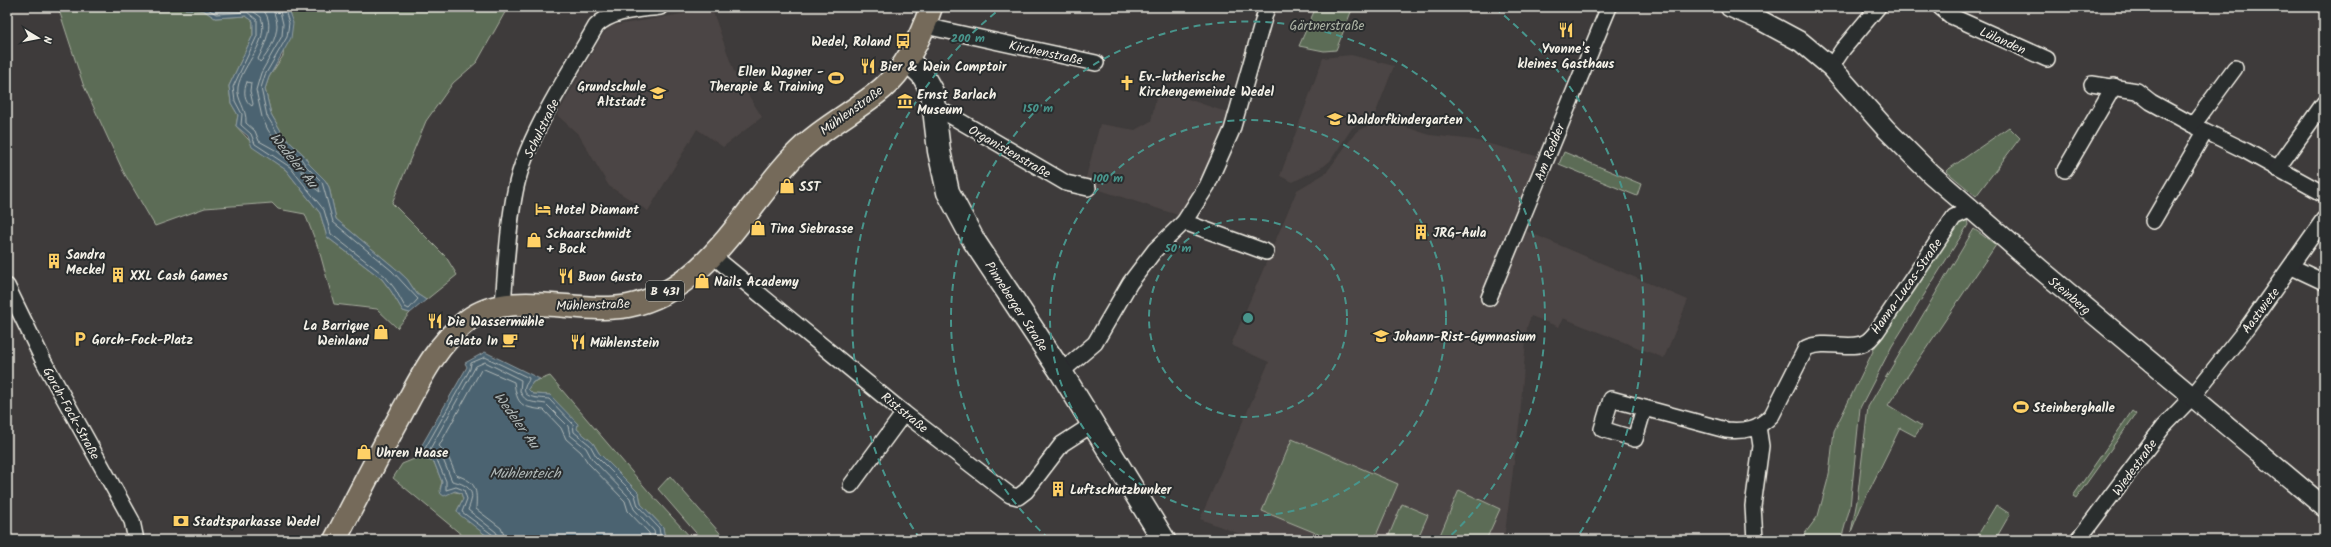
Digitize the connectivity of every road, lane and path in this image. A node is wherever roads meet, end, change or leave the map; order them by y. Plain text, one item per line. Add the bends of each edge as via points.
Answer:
1 (660, 7) edge
2 (1267, 7) edge
3 (1609, 7) edge
4 (1730, 7) edge
5 (1878, 7) edge
6 (1940, 7) edge
7 (928, 16) edge
8 (2047, 59) dead end
9 (907, 60) junction
10 (1096, 63) dead end
11 (1831, 68) junction
12 (2236, 68) dead end
13 (2092, 84) dead end
14 (2114, 86) junction
15 (2324, 103) edge
16 (934, 106) junction
17 (2199, 128) junction
18 (2277, 169) junction
19 (2065, 170) dead end
20 (1088, 188) dead end
21 (2324, 194) edge
22 (1971, 209) junction
23 (2324, 219) edge
24 (2153, 221) dead end
25 (1184, 222) junction
26 (1266, 252) dead end
27 (712, 255) junction
28 (2292, 267) junction
29 (2324, 282) edge
30 (7, 286) edge
31 (1489, 298) dead end
32 (503, 306) junction
33 (1061, 372) junction
34 (2192, 397) junction
35 (1644, 408) dead end
36 (904, 412) junction
37 (1093, 424) junction
38 (1758, 426) junction
39 (851, 485) dead end
40 (2324, 507) edge
41 (136, 540) edge
42 (335, 540) edge
43 (1164, 540) edge
44 (1755, 540) edge
45 (2078, 540) edge

1 - 32 street, Schulstraße via 622,12 602,20 596,26 548,113 527,153 516,187
2 - 25 street via 1232,130 1208,186
3 - 31 street, Am Redder
4 - 11 street via 1801,42
5 - 11 street via 1843,49
6 - 8 street, Lülanden via 1951,16
7 - 9 main road, B 431
7 - 10 street, Kirchenstraße
9 - 16 main road, Pinneberger Straße via 926,80
9 - 27 main road, Mühlenstraße / B 431 via 884,87 796,154
11 - 22 street, Steinberg via 1886,129
12 - 17 street
13 - 14 street
14 - 17 street via 2137,91 2151,102
14 - 19 street
15 - 18 street
16 - 20 street, Organistenstraße via 1066,183
16 - 33 main road, Pinneberger Straße via 939,151 948,192 974,241
17 - 18 street
17 - 24 street
18 - 21 street
22 - 34 street, Steinberg
22 - 38 street, Hanna-Lucas-Straße via 1954,217 1877,332 1865,343 1854,346 1821,343 1806,348 1772,415
23 - 28 street, Aastwiete
25 - 26 street
25 - 33 street via 1155,250 1130,283 1095,343
27 - 32 main road, Mühlenstraße / B 431 via 698,270 672,287 654,297 627,306
27 - 36 street, Riststraße
28 - 29 street
28 - 34 street, Aastwiete
30 - 41 street, Gorch-Fock-Straße via 44,362 132,521
32 - 42 main road, Mühlenstraße / B 431 via 484,310 448,337 422,376
33 - 37 main road, Pinneberger Straße
34 - 40 street, Steinberg
34 - 45 street, Wiedestraße via 2163,427
35 - 38 street, Hanna-Lucas-Straße via 1726,430 1743,431
36 - 37 street, Riststraße via 1010,495 1018,497 1026,491 1062,444
36 - 39 street
37 - 43 main road, Pinneberger Straße
38 - 44 street via 1761,446 1752,506

